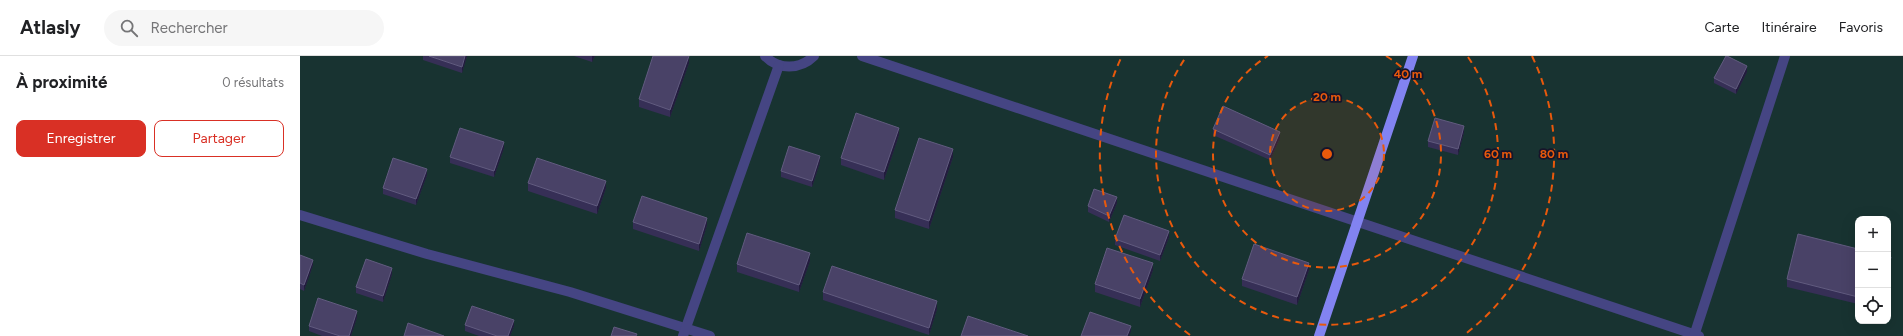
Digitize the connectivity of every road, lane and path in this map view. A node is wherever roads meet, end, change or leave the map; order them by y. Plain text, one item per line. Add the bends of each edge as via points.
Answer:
1 (765, 56) edge
2 (814, 56) edge
3 (862, 56) edge
4 (1413, 56) edge
5 (1785, 56) edge
6 (779, 65) junction
7 (300, 215) edge
8 (1358, 222) junction
9 (684, 332) edge
10 (710, 336) edge
11 (1319, 336) edge
12 (1696, 336) edge

1 - 6 street
2 - 6 street via 797,66
3 - 8 street
4 - 8 street
5 - 12 street
6 - 9 street
7 - 9 street via 427,254 570,292
8 - 11 street
8 - 12 street
9 - 10 street

